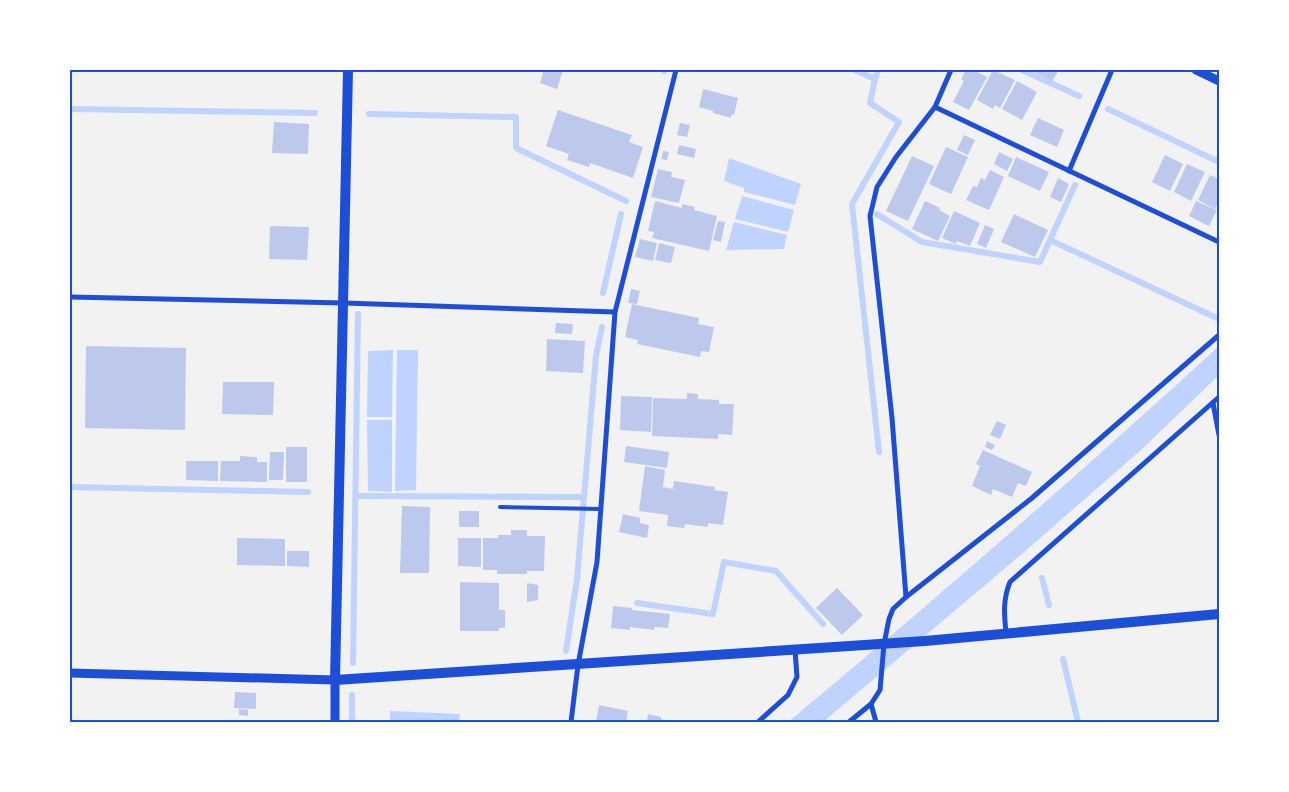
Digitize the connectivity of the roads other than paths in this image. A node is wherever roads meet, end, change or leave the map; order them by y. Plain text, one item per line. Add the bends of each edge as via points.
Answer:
1 (348, 70) edge
2 (676, 70) edge
3 (951, 70) edge
4 (1112, 70) edge
5 (1196, 70) edge
6 (1219, 81) edge
7 (935, 107) junction
8 (1069, 171) junction
9 (1219, 242) edge
10 (70, 297) edge
11 (344, 303) junction
12 (615, 312) junction
13 (1219, 335) edge
14 (1219, 397) edge
15 (1214, 403) junction
16 (1219, 435) edge
17 (500, 507) dead end
18 (600, 509) junction
19 (906, 597) junction
20 (1219, 614) edge
21 (1006, 632) junction
22 (884, 644) junction
23 (795, 650) junction
24 (578, 665) junction
25 (70, 673) edge
26 (335, 680) junction
27 (871, 704) junction
28 (335, 722) edge
29 (571, 722) edge
30 (758, 722) edge
31 (848, 722) edge
32 (876, 722) edge

1 - 11 main road
2 - 12 street
3 - 7 street
4 - 8 street
5 - 6 street
7 - 8 street
7 - 19 street via 877,187 870,216 892,418
8 - 9 street
10 - 11 street
11 - 12 street
11 - 26 main road
12 - 18 street
13 - 19 street via 1032,498
14 - 15 street
15 - 16 street
15 - 21 street via 1010,582 1004,608
17 - 18 lane
18 - 24 street via 596,562
19 - 22 street via 893,609
20 - 21 main road
21 - 22 main road
22 - 23 main road
22 - 27 street via 880,690
23 - 24 main road
23 - 30 street via 797,677 788,695
24 - 26 main road
24 - 29 street
25 - 26 street
26 - 28 street
27 - 31 street
27 - 32 street

